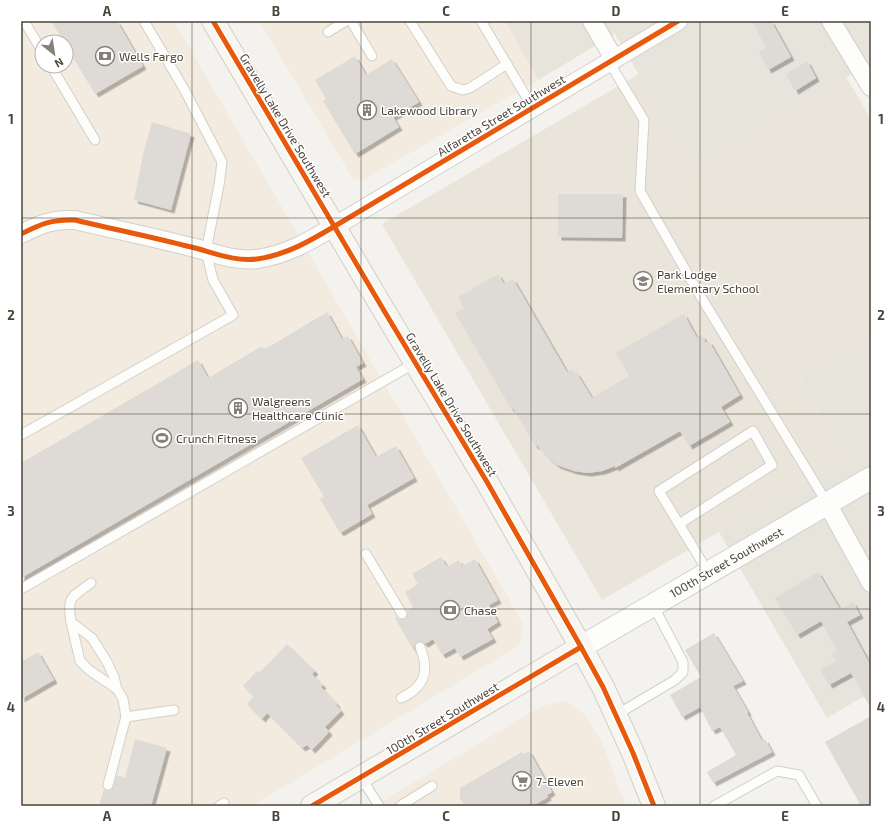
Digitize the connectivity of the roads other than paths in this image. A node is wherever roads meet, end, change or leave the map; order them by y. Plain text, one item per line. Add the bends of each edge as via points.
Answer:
1 (24, 21) edge
2 (144, 21) edge
3 (213, 21) edge
4 (346, 21) edge
5 (351, 21) edge
6 (410, 21) edge
7 (481, 21) edge
8 (592, 21) edge
9 (678, 21) edge
10 (831, 21) edge
11 (328, 32) dead end
12 (34, 38) edge
13 (372, 56) dead end
14 (612, 61) junction
15 (507, 64) junction
16 (56, 74) edge
17 (871, 87) edge
18 (533, 108) junction
19 (95, 140) dead end
20 (335, 226) junction
21 (21, 234) edge
22 (206, 251) junction
23 (415, 363) junction
24 (21, 435) edge
25 (871, 478) edge
26 (827, 503) junction
27 (679, 524) junction
28 (366, 554) dead end
29 (708, 572) junction
30 (91, 583) dead end
31 (871, 583) edge
32 (21, 589) edge
33 (652, 605) junction
34 (402, 614) dead end
35 (71, 622) junction
36 (420, 647) dead end
37 (582, 647) junction
38 (117, 689) junction
39 (401, 698) dead end
40 (174, 710) dead end
41 (616, 715) junction
42 (126, 717) junction
43 (361, 777) junction
44 (108, 785) dead end
45 (432, 786) dead end
46 (312, 806) edge
47 (379, 806) edge
48 (400, 806) edge
49 (654, 806) edge
50 (714, 806) edge
51 (817, 806) edge

1 - 12 lane
2 - 22 lane via 184,89 222,162
3 - 20 main road, Gravelly Lake Drive Southwest
4 - 11 lane
5 - 13 lane
6 - 15 lane via 451,86 463,90 470,88
7 - 15 lane
8 - 14 street
9 - 14 street, Alfaretta Street Southwest
10 - 17 street
14 - 18 street, Alfaretta Street Southwest
14 - 26 lane via 644,120 640,191 701,297
15 - 18 lane
16 - 19 lane
18 - 20 street, Alfaretta Street Southwest
20 - 22 street, Alfaretta Street Southwest via 289,251 273,256 241,259
20 - 23 main road, Gravelly Lake Drive Southwest
21 - 22 street, Alfaretta Street Southwest via 50,222 75,220
22 - 24 lane via 213,280 233,315
23 - 32 lane
23 - 37 main road, Gravelly Lake Drive Southwest
25 - 26 street, 100th Street Southwest
26 - 29 street, 100th Street Southwest
26 - 31 street
27 - 27 lane via 772,465 753,431 659,491
27 - 29 lane
28 - 34 lane
29 - 33 street, 100th Street Southwest
30 - 35 lane via 72,597 69,607
33 - 37 street, 100th Street Southwest
33 - 41 lane via 682,662 683,672 675,680
35 - 38 lane via 92,638 107,662
35 - 38 lane via 80,661
36 - 39 lane via 426,670 422,683 411,694
37 - 41 main road, Gravelly Lake Drive Southwest
37 - 43 main road, 100th Street Southwest
38 - 42 lane via 123,699
40 - 42 lane
41 - 49 main road, Gravelly Lake Drive Southwest
42 - 44 lane
43 - 46 main road, 100th Street Southwest
43 - 47 lane
45 - 48 lane
50 - 51 lane via 777,771 799,775

